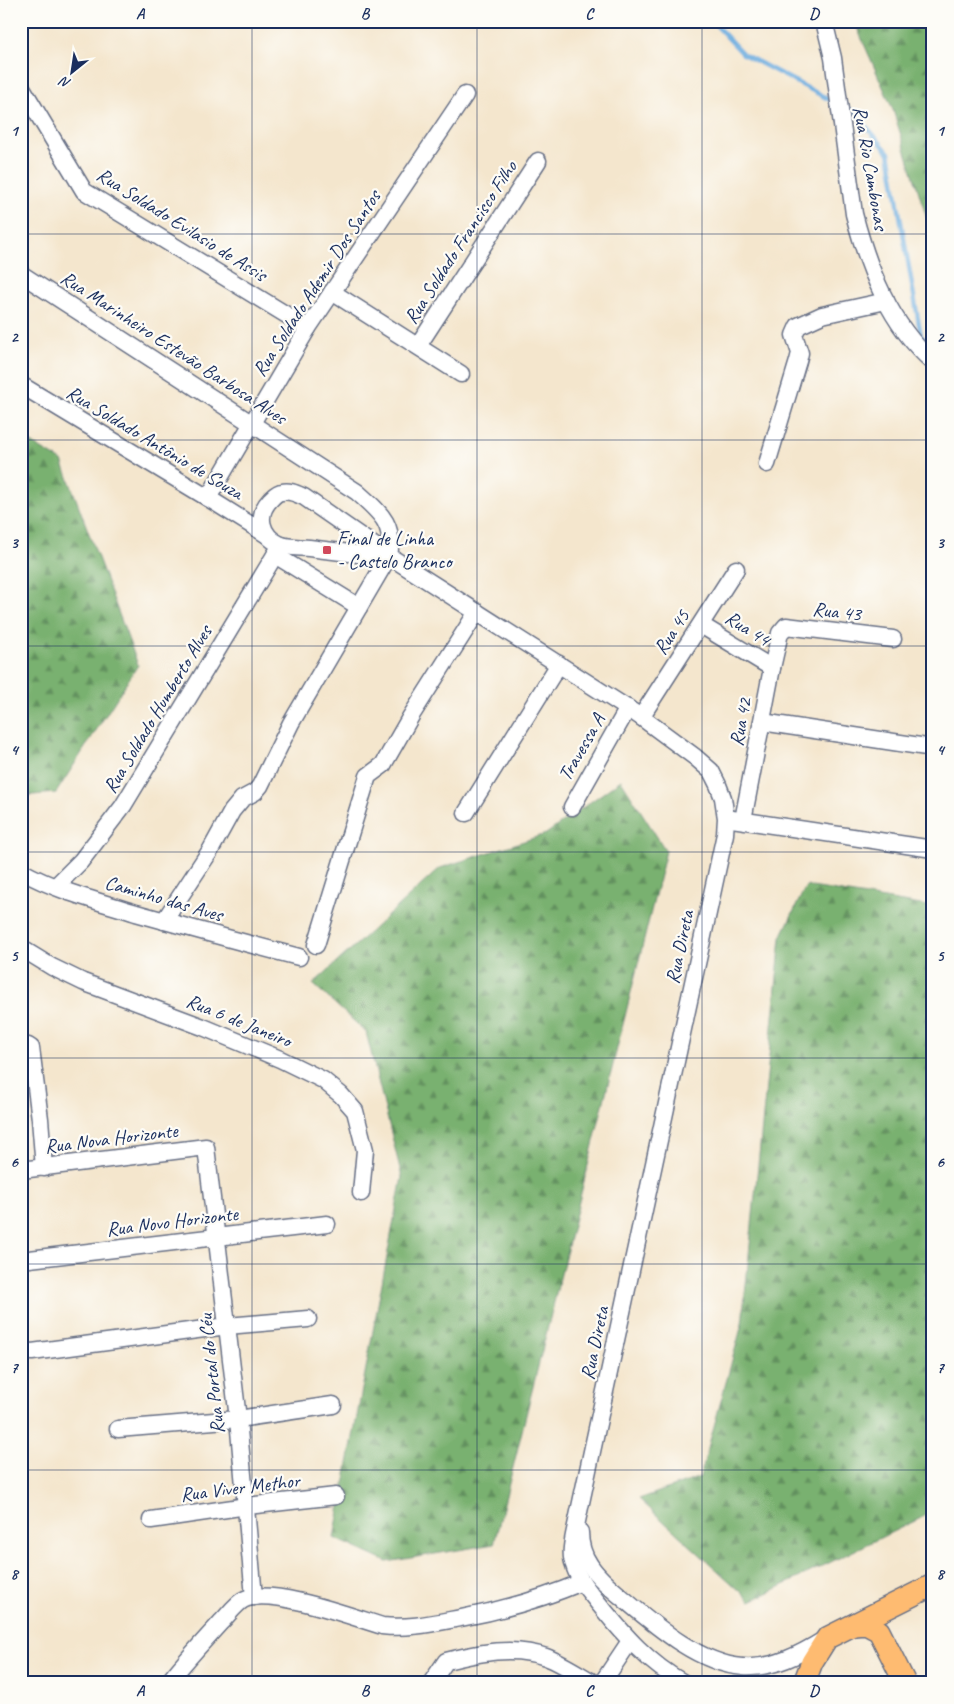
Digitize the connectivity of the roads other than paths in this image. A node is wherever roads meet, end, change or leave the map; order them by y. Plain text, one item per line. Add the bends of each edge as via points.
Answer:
1 (824, 21) edge
2 (21, 86) edge
3 (465, 95) dead end
4 (538, 161) dead end
5 (21, 274) edge
6 (332, 292) junction
7 (886, 301) junction
8 (308, 328) junction
9 (418, 346) junction
10 (933, 362) edge
11 (461, 374) dead end
12 (21, 385) edge
13 (253, 424) junction
14 (767, 464) dead end
15 (208, 498) junction
16 (267, 535) junction
17 (278, 550) junction
18 (389, 556) junction
19 (736, 569) dead end
20 (359, 607) junction
21 (477, 612) junction
22 (701, 624) junction
23 (780, 632) joint
24 (892, 639) dead end
25 (559, 664) junction
26 (772, 668) junction
27 (634, 713) junction
28 (762, 722) junction
29 (933, 748) edge
30 (572, 807) dead end
31 (466, 812) dead end
32 (726, 818) junction
33 (743, 820) junction
34 (933, 849) edge
35 (21, 871) edge
36 (56, 886) junction
37 (164, 921) junction
38 (316, 945) dead end
39 (21, 948) edge
40 (298, 957) dead end
41 (24, 1045) edge
42 (206, 1147) joint
43 (44, 1168) junction
44 (21, 1170) edge
45 (361, 1193) dead end
46 (327, 1224) dead end
47 (216, 1238) junction
48 (21, 1260) edge
49 (308, 1318) dead end
50 (228, 1326) junction
51 (27, 1352) edge
52 (333, 1406) dead end
53 (238, 1419) junction
54 (118, 1429) dead end
55 (336, 1496) dead end
56 (247, 1506) junction
57 (580, 1512) junction
58 (151, 1520) dead end
59 (582, 1582) junction
60 (933, 1585) edge
61 (616, 1592) junction
62 (254, 1597) junction
63 (597, 1602) junction
64 (854, 1624) junction
65 (827, 1638) junction
66 (630, 1641) junction
67 (168, 1683) edge
68 (431, 1683) edge
69 (594, 1683) edge
70 (602, 1683) edge
71 (684, 1683) edge
72 (804, 1683) edge
73 (905, 1683) edge

1 - 7 street, Rua Rio Cambonas via 836,80 854,214 867,258
2 - 8 street, Rua Soldado Evilasio de Assis via 84,191
3 - 6 street, Rua Soldado Ademir Dos Santos
4 - 9 street, Rua Soldado Francisco Filho
5 - 13 street, Rua Marinheiro Estevão Barbosa Alves
6 - 8 street, Rua Soldado Ademir Dos Santos
6 - 9 street
7 - 10 street, Rua Rio Cambonas via 904,330
7 - 14 street via 822,316 795,329 800,352
8 - 13 street, Rua Soldado Ademir Dos Santos
9 - 11 street
12 - 15 street, Rua Soldado Antônio de Souza
13 - 15 street, Rua Soldado Ademir Dos Santos
13 - 18 street, Rua Marinheiro Estevão Barbosa Alves via 371,505 387,524 391,541
15 - 16 street, Rua Soldado Antônio de Souza
16 - 17 street, Rua Direta
16 - 18 street, Rua Direta via 260,518 267,503 282,492 293,492
17 - 18 street, Rua Direta
17 - 20 street
17 - 36 street, Rua Soldado Humberto Alves via 123,806 81,861
18 - 20 street
18 - 21 street, Rua Direta
19 - 22 street, Rua 45
20 - 37 street via 291,723 260,786 232,811 206,858
21 - 25 street, Rua Direta
21 - 38 street via 383,765 368,776
22 - 26 street, Rua 44
22 - 27 street, Rua 45
23 - 24 street, Rua 43 via 786,626
23 - 26 street, Rua 42
25 - 27 street, Rua Direta
25 - 31 street
26 - 28 street, Rua 42
27 - 30 street, Travessa A
27 - 32 street, Rua Direta via 711,770 723,798
28 - 29 street
28 - 33 street, Rua 42
32 - 33 street
32 - 57 street, Rua Direta
33 - 34 street
35 - 36 street, Caminho das Aves
36 - 37 street, Caminho das Aves
37 - 40 street, Caminho das Aves
39 - 45 street, Rua 6 de Janeiro via 83,982 220,1034 323,1080 355,1111 365,1150
41 - 43 street via 30,1048
42 - 43 street, Rua Nova Horizonte
42 - 47 street, Rua Portal do Céu
43 - 44 street, Rua Nova Horizonte
46 - 47 street, Rua Novo Horizonte
47 - 48 street, Rua Novo Horizonte
47 - 50 street, Rua Portal do Céu
49 - 50 street
50 - 51 street
50 - 53 street, Rua Portal do Céu
52 - 53 street
53 - 54 street
53 - 56 street, Rua Portal do Céu
55 - 56 street, Rua Viver Methor
56 - 58 street, Rua Viver Methor
56 - 62 street, Rua Portal do Céu
57 - 59 street, Rua Direta via 572,1550 573,1564
57 - 61 street, Rua Direta via 583,1554 590,1567
59 - 62 street via 505,1609 397,1628 284,1598
59 - 63 street, Rua Direta
60 - 64 main road
61 - 63 street
61 - 65 street, Rua Direta via 649,1621 691,1650 720,1662 743,1667 764,1666 801,1654
62 - 67 street via 244,1600 228,1614
63 - 66 street, Rua Direta
64 - 65 main road
64 - 73 main road via 866,1624 879,1631
65 - 72 main road
66 - 70 street
66 - 71 street, Rua Direta
68 - 69 street via 446,1660 494,1650 546,1657

